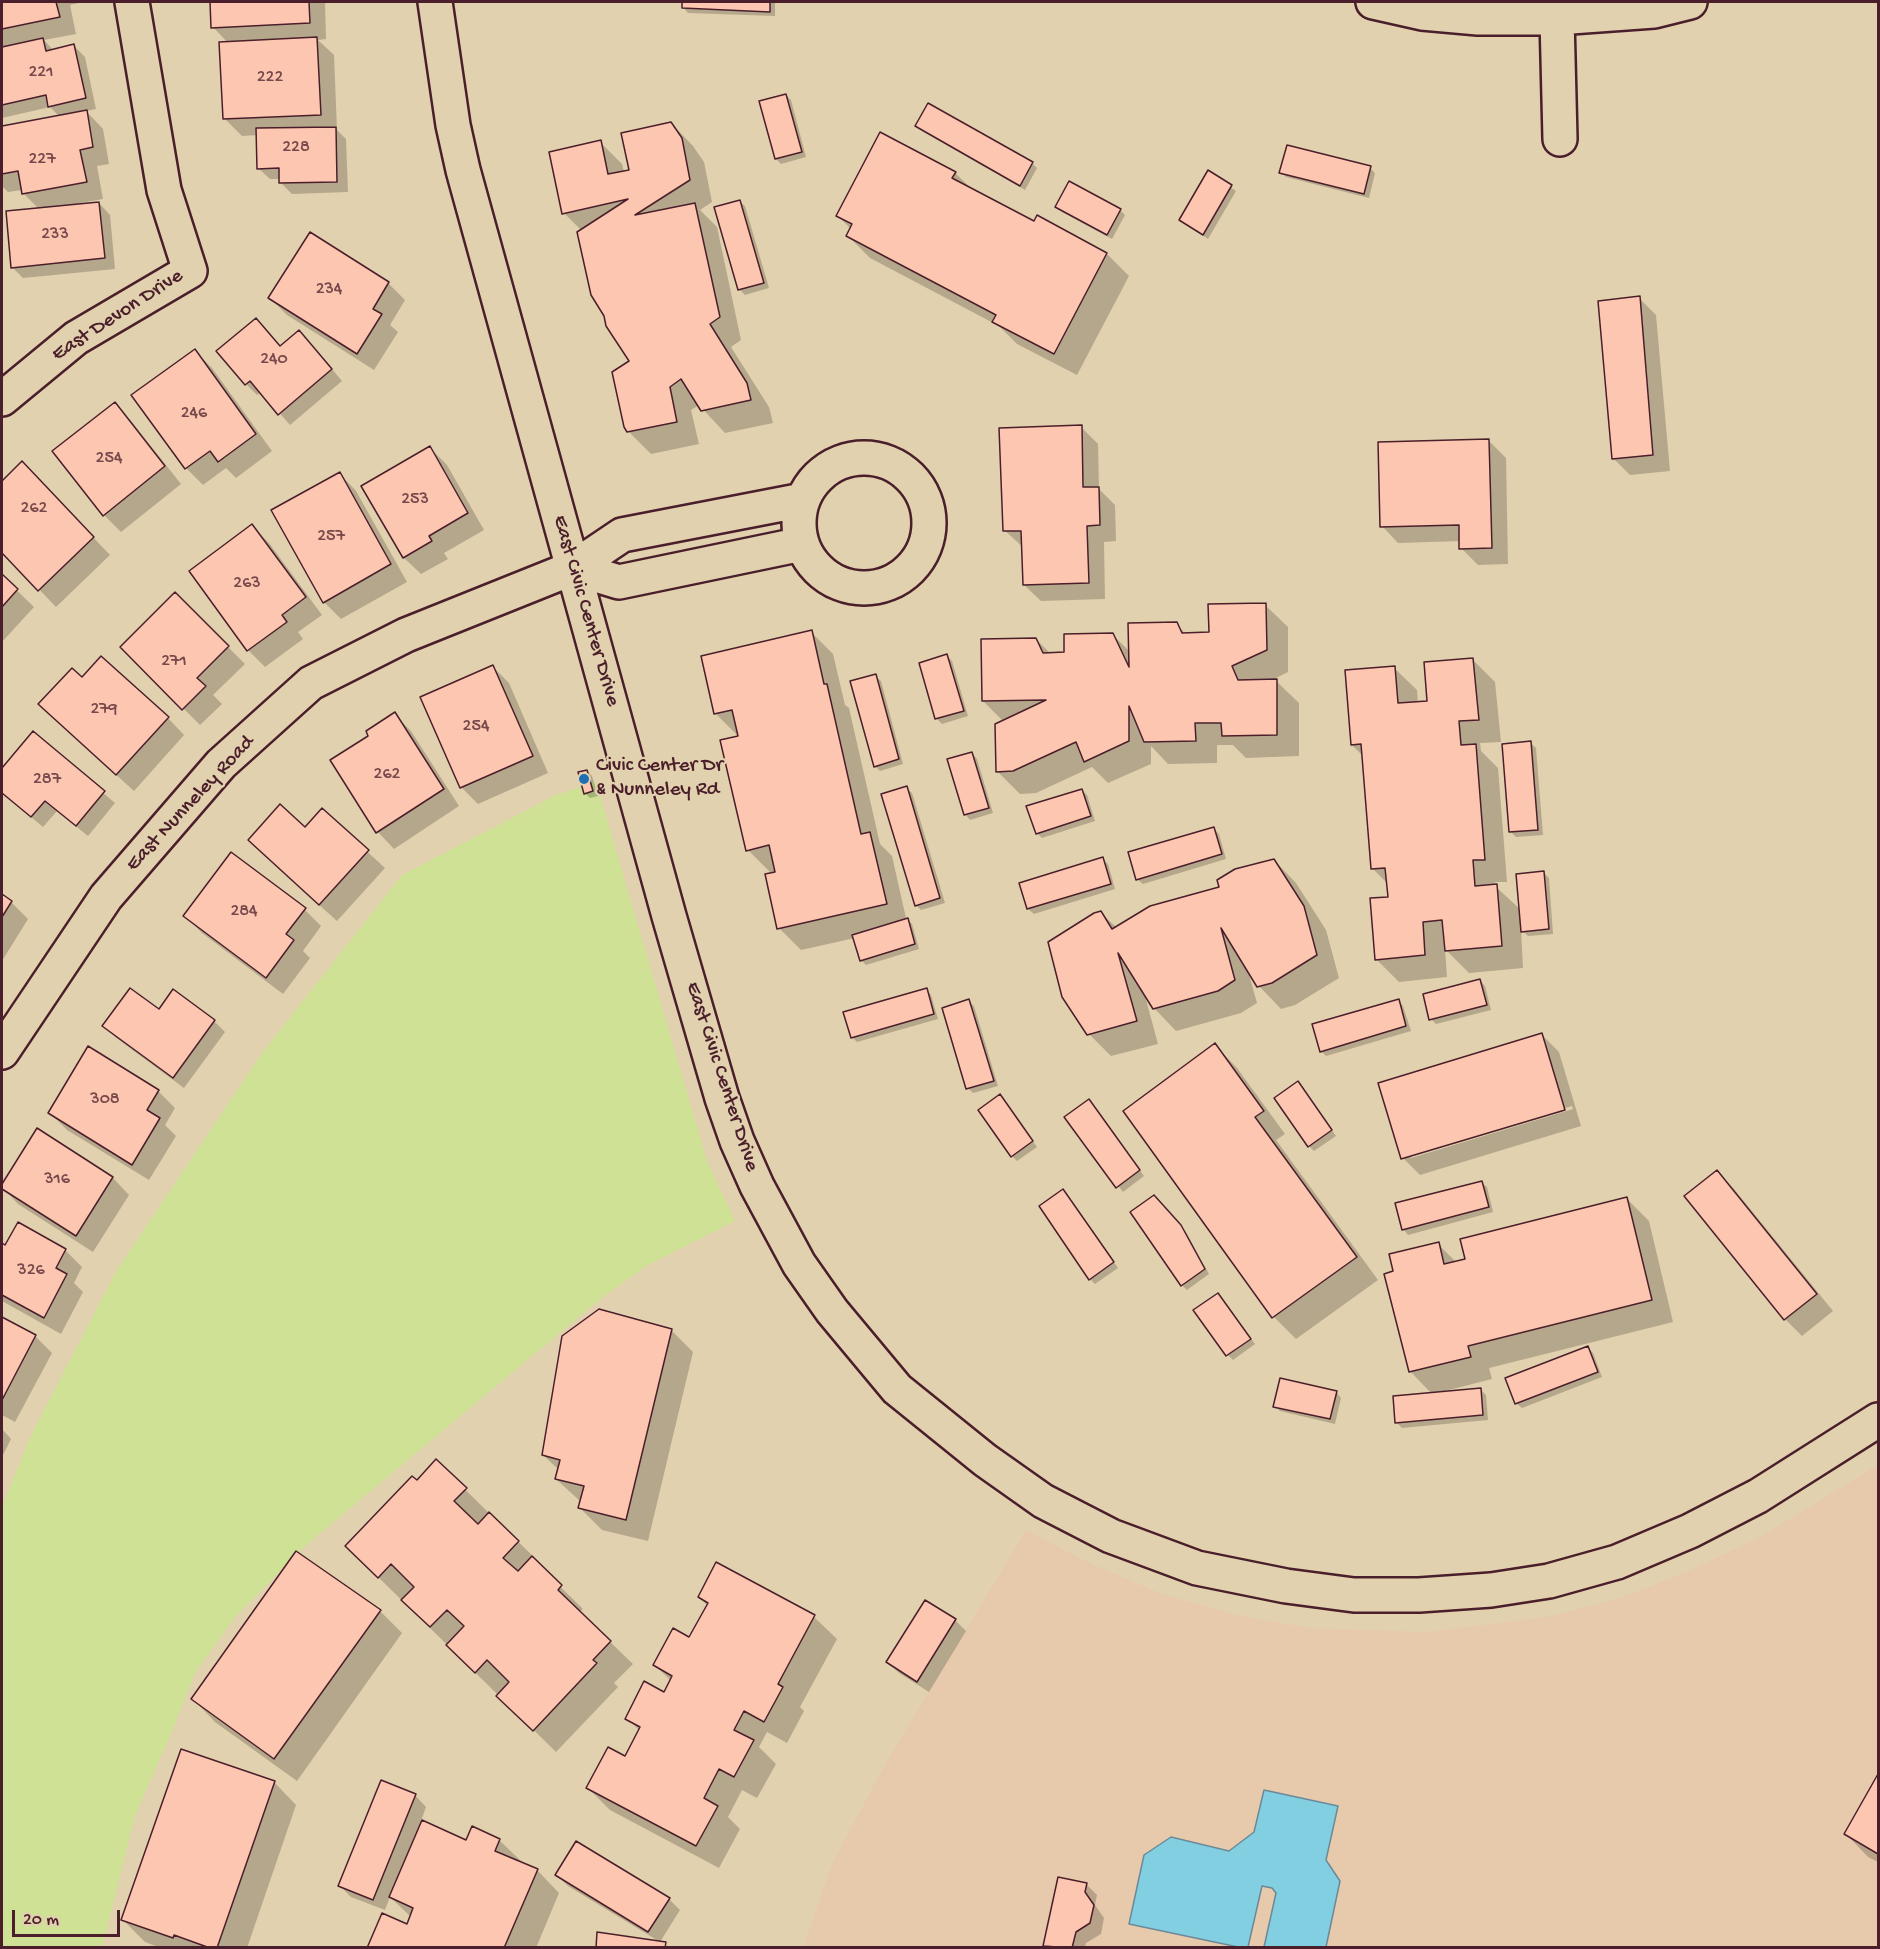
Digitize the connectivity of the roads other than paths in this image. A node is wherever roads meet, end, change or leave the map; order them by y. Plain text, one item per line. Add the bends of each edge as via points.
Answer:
1 (132, 2) edge
2 (435, 2) edge
3 (1373, 2) edge
4 (1690, 2) edge
5 (1557, 18) junction
6 (1560, 139) dead end
7 (2, 399) edge
8 (803, 500) junction
9 (802, 544) junction
10 (573, 568) junction
11 (2, 1052) edge
12 (1878, 1420) edge

1 - 7 street, East Devon Drive via 164,190 190,271 76,338
2 - 10 street, East Civic Center Drive via 463,170
3 - 5 street via 1422,13 1478,18
4 - 5 street via 1654,11
5 - 6 street
8 - 9 street via 799,523
8 - 9 street via 814,480 831,466 851,459 872,458 892,463 922,491 929,511 930,532 912,569 894,582 873,589 850,587 830,579 813,564
8 - 10 street, East Nunneley Road via 622,535
9 - 10 street via 619,582
10 - 11 street, East Nunneley Road via 406,635 311,683 221,764 106,897
10 - 12 street, East Civic Center Drive via 722,1098 757,1186 799,1264 832,1311 897,1389 1043,1501 1112,1536 1197,1568 1286,1586 1354,1595 1419,1596 1491,1590 1549,1581 1617,1562 1690,1531 1758,1496

